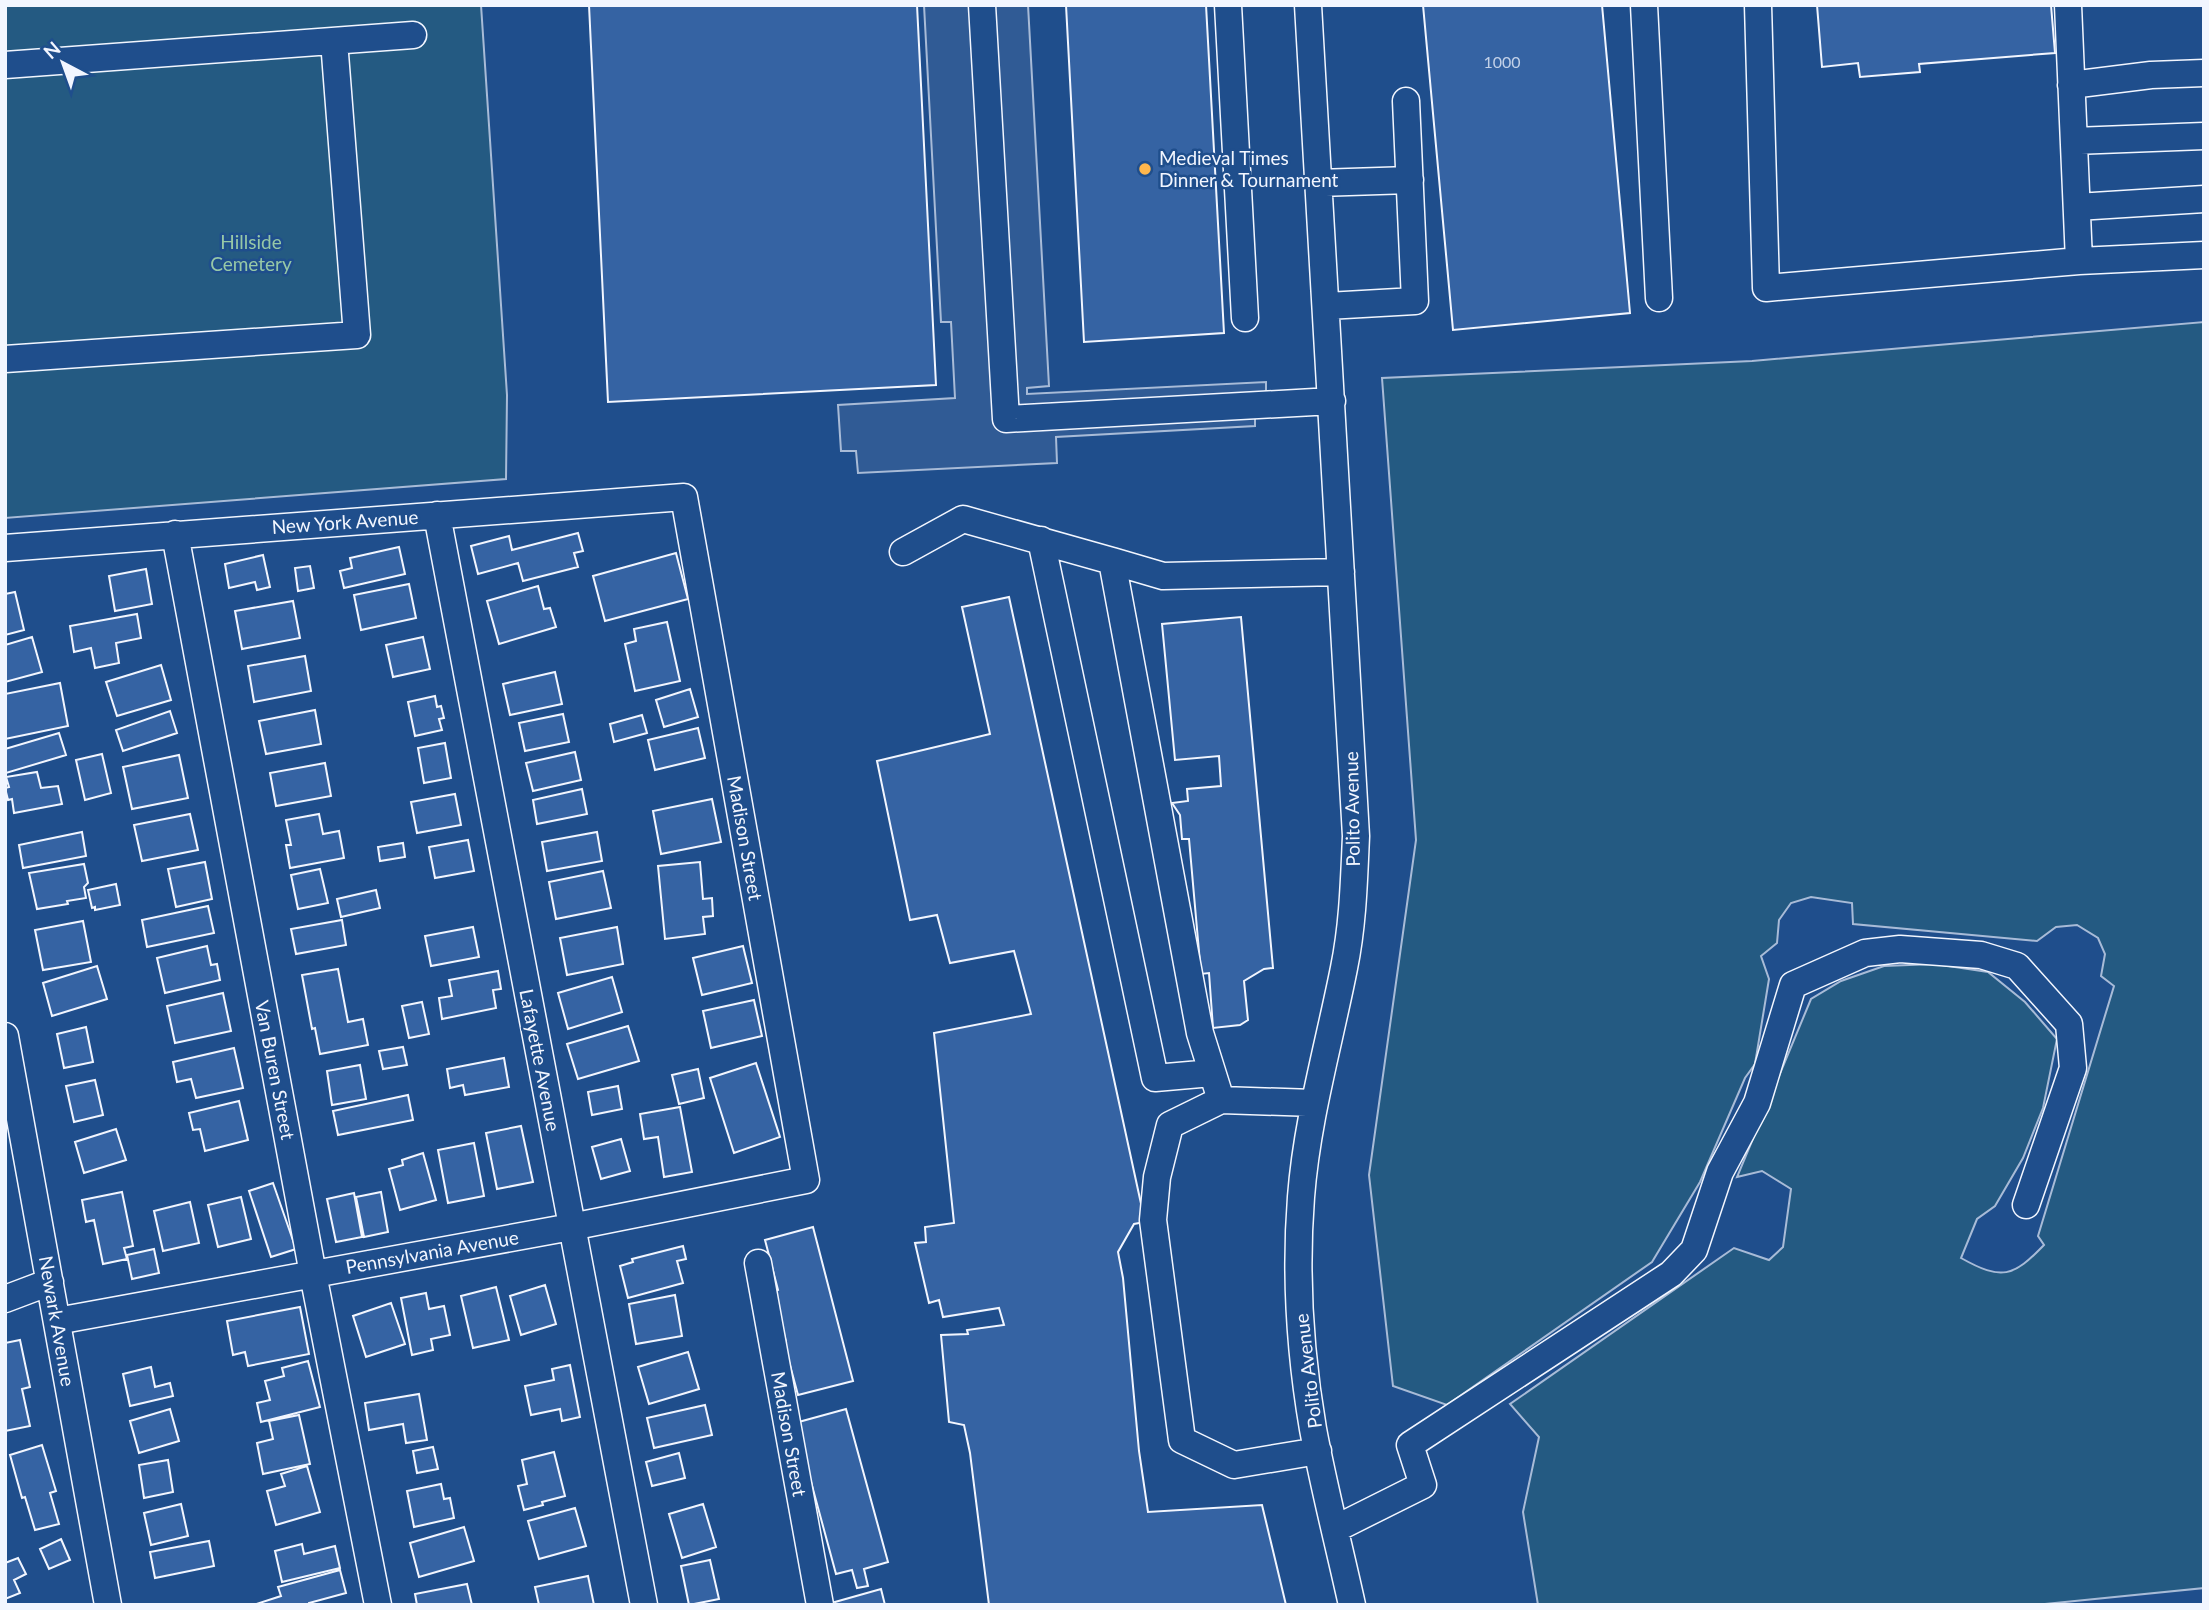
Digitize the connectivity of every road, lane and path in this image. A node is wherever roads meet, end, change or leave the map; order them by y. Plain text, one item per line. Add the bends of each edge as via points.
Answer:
1 (982, 5) edge
2 (1228, 5) edge
3 (1308, 5) edge
4 (1644, 5) edge
5 (1758, 5) edge
6 (2068, 5) edge
7 (413, 35) dead end
8 (334, 41) junction
9 (5, 65) edge
10 (2204, 73) edge
11 (2071, 85) junction
12 (1406, 101) dead end
13 (2204, 136) edge
14 (2074, 141) junction
15 (1410, 180) junction
16 (1318, 183) junction
17 (2204, 199) edge
18 (2077, 207) junction
19 (2204, 255) edge
20 (2079, 261) junction
21 (1659, 298) dead end
22 (1327, 306) junction
23 (1245, 318) dead end
24 (5, 359) edge
25 (1332, 401) junction
26 (684, 497) joint
27 (437, 515) junction
28 (175, 534) junction
29 (1041, 541) junction
30 (5, 548) edge
31 (903, 552) dead end
32 (1112, 561) junction
33 (1341, 572) junction
34 (5, 1036) edge
35 (1212, 1073) junction
36 (1221, 1100) junction
37 (1314, 1103) junction
38 (806, 1180) joint
39 (2026, 1205) dead end
40 (571, 1227) junction
41 (758, 1263) dead end
42 (313, 1274) junction
43 (50, 1282) junction
44 (5, 1299) edge
45 (57, 1321) junction
46 (1318, 1451) junction
47 (1335, 1529) junction
48 (108, 1605) edge
49 (378, 1605) edge
50 (644, 1605) edge
51 (820, 1605) edge
52 (1352, 1605) edge

1 - 25 street via 1006,419
2 - 23 street
3 - 16 street, Polito Avenue
4 - 21 street
5 - 20 street via 1766,288
6 - 11 street
7 - 8 street
8 - 9 street
8 - 24 street via 357,335
10 - 11 street
11 - 14 street
12 - 15 street
13 - 14 street
14 - 18 street
15 - 16 street
15 - 22 street via 1415,301
16 - 22 street, Polito Avenue
17 - 18 street
18 - 20 street
19 - 20 street
22 - 25 street, Polito Avenue
25 - 33 street, Polito Avenue
26 - 27 street, New York Avenue
26 - 38 street, Madison Street
27 - 28 street, New York Avenue
27 - 40 street, Lafayette Avenue
28 - 30 street, New York Avenue
28 - 42 street, Van Buren Street
29 - 31 street via 963,519
29 - 32 street
29 - 35 street via 1155,1079
32 - 33 street via 1163,576
32 - 35 street via 1197,1020
33 - 37 street, Polito Avenue via 1356,836 1353,908
34 - 43 street, Newark Avenue
35 - 36 street
36 - 37 street
36 - 46 street via 1170,1125 1157,1177 1153,1220 1182,1440 1234,1465
37 - 46 street, Polito Avenue via 1301,1197 1298,1275 1303,1353
38 - 40 street, Pennsylvania Avenue
39 - 47 street via 2073,1068 2069,1024 2017,966 1981,955 1900,949 1865,953 1793,985 1757,1102 1720,1172 1694,1250 1671,1273 1410,1445 1423,1485
40 - 42 street, Pennsylvania Avenue
40 - 50 street, Lafayette Avenue
41 - 51 street, Madison Street
42 - 45 street, Pennsylvania Avenue
42 - 49 street, Van Buren Street
43 - 44 street
43 - 45 street, Newark Avenue
45 - 48 street, Newark Avenue
46 - 47 street, Polito Avenue
47 - 52 street, Polito Avenue

